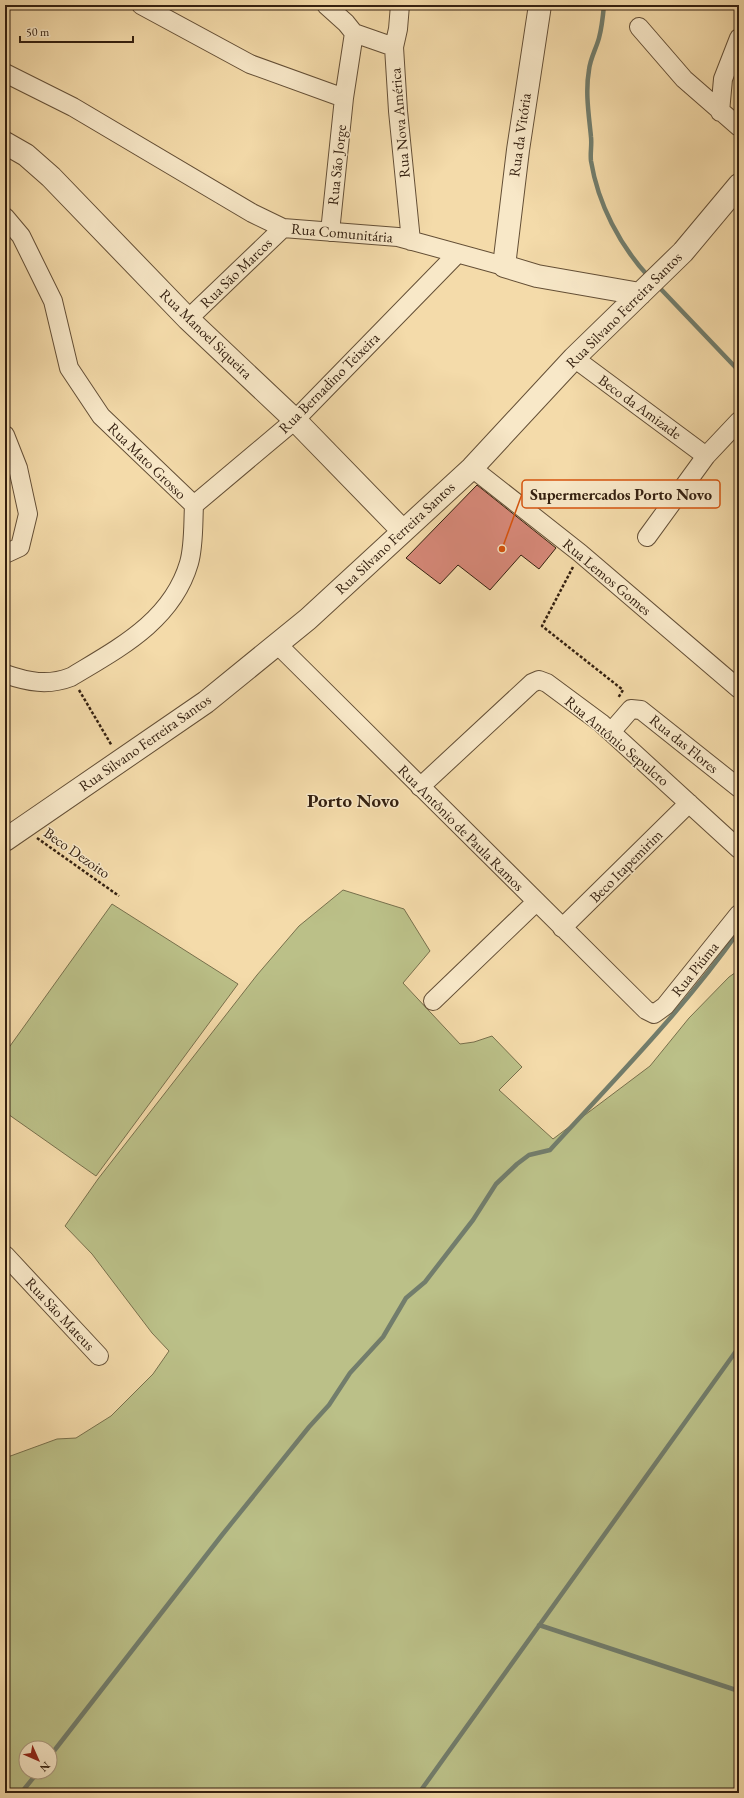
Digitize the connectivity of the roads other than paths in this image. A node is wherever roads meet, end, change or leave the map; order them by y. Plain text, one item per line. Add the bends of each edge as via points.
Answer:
1 (141, 5) edge
2 (326, 5) edge
3 (400, 5) edge
4 (540, 5) edge
5 (639, 27) dead end
6 (354, 33) junction
7 (739, 38) edge
8 (394, 47) junction
9 (5, 73) edge
10 (344, 98) junction
11 (720, 112) junction
12 (739, 127) edge
13 (5, 143) edge
14 (739, 185) edge
15 (5, 217) edge
16 (283, 228) junction
17 (330, 232) junction
18 (411, 241) junction
19 (457, 254) junction
20 (504, 266) junction
21 (640, 294) junction
22 (188, 319) junction
23 (574, 358) junction
24 (295, 420) junction
25 (737, 427) edge
26 (5, 435) edge
27 (706, 456) junction
28 (472, 468) junction
29 (194, 505) junction
30 (403, 530) junction
31 (647, 537) dead end
32 (5, 554) edge
33 (277, 644) junction
34 (5, 674) edge
35 (739, 689) edge
36 (606, 727) junction
37 (420, 787) junction
38 (739, 788) edge
39 (689, 803) junction
40 (14, 834) edge
41 (739, 849) edge
42 (536, 902) junction
43 (739, 914) edge
44 (562, 928) junction
45 (433, 1001) dead end
46 (646, 1010) joint
47 (5, 1255) edge
48 (99, 1356) dead end

1 - 10 street via 250,64
2 - 6 street
3 - 8 street, Rua Nova América
4 - 20 street, Rua da Vitória
5 - 11 street via 684,79
6 - 8 street
6 - 10 street, Rua São Jorge
7 - 11 street via 723,79
8 - 18 street, Rua Nova América
9 - 16 street, Rua Comunitária via 73,106 252,213
10 - 17 street, Rua São Jorge
11 - 12 street
13 - 22 street, Rua Manoel Siqueira via 26,155 51,177
14 - 21 street, Rua Silvano Ferreira Santos via 683,252
15 - 29 street, Rua Mato Grosso via 21,236 52,301 69,368 101,416
16 - 17 street, Rua Comunitária
16 - 22 street, Rua São Marcos
17 - 18 street, Rua Comunitária
18 - 19 street, Rua Comunitária
19 - 20 street, Rua Comunitária
19 - 24 street, Rua Bernadino Teixeira
20 - 21 street, Rua Comunitária via 536,276
21 - 23 street, Rua Silvano Ferreira Santos
22 - 24 street, Rua Manoel Siqueira
23 - 27 street, Beco da Amizade
23 - 28 street, Rua Silvano Ferreira Santos
24 - 29 street, Rua Bernadino Teixeira
24 - 30 street, Rua Manoel Siqueira
25 - 27 street
26 - 32 street via 18,468 28,514 20,547
27 - 31 street
28 - 30 street, Rua Silvano Ferreira Santos
28 - 35 street, Rua Lemos Gomes via 580,553
29 - 34 street, Rua Mato Grosso via 190,561 184,579 168,605 136,638 71,678 44,683 25,681
30 - 33 street, Rua Silvano Ferreira Santos
33 - 37 street, Rua Antônio de Paula Ramos
33 - 40 street, Rua Silvano Ferreira Santos via 206,702
36 - 37 street, Rua Antônio Sepulcro via 547,683 539,680 532,683
36 - 38 street, Rua das Flores via 631,709 641,710
36 - 39 street, Rua Antônio Sepulcro
37 - 42 street, Rua Antônio de Paula Ramos
39 - 41 street, Rua Antônio Sepulcro
39 - 44 street, Beco Itapemirim
42 - 44 street, Rua Antônio de Paula Ramos
42 - 45 street
43 - 46 street, Rua Piúma via 665,1006 654,1014
44 - 46 street, Rua Antônio de Paula Ramos
47 - 48 street, Rua São Mateus

